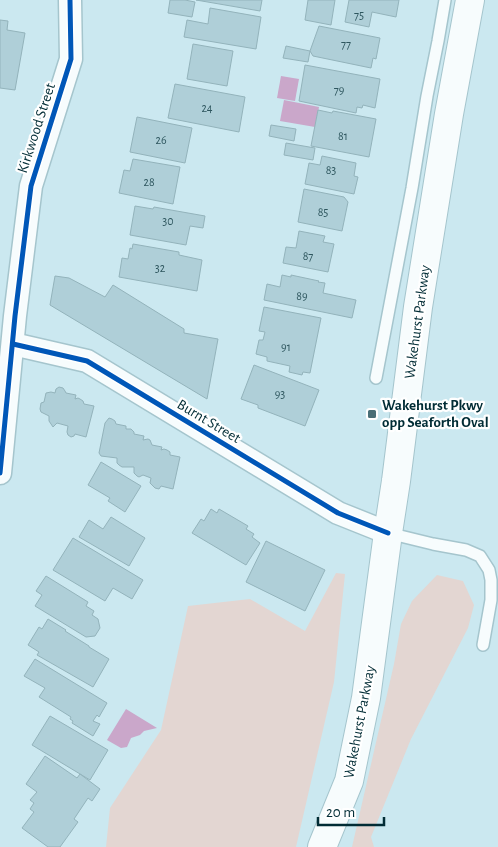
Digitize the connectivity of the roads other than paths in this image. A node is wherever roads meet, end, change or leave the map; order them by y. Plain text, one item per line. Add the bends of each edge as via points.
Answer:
1 (70, 0) edge
2 (445, 0) edge
3 (470, 0) edge
4 (450, 43) junction
5 (13, 344) junction
6 (376, 378) dead end
7 (0, 473) edge
8 (388, 533) junction
9 (494, 603) edge
10 (483, 645) dead end
11 (322, 847) edge

1 - 5 street, Kirkwood Street via 71,59 31,186
2 - 4 lane
3 - 4 main road, Wakehurst Parkway
4 - 6 lane via 427,96
4 - 8 main road, Wakehurst Parkway
5 - 7 street, Kirkwood Street
5 - 8 street, Burnt Street via 87,361 338,513
8 - 9 lane via 480,556 489,570
8 - 11 main road, Wakehurst Parkway via 367,691 349,781
9 - 10 lane

